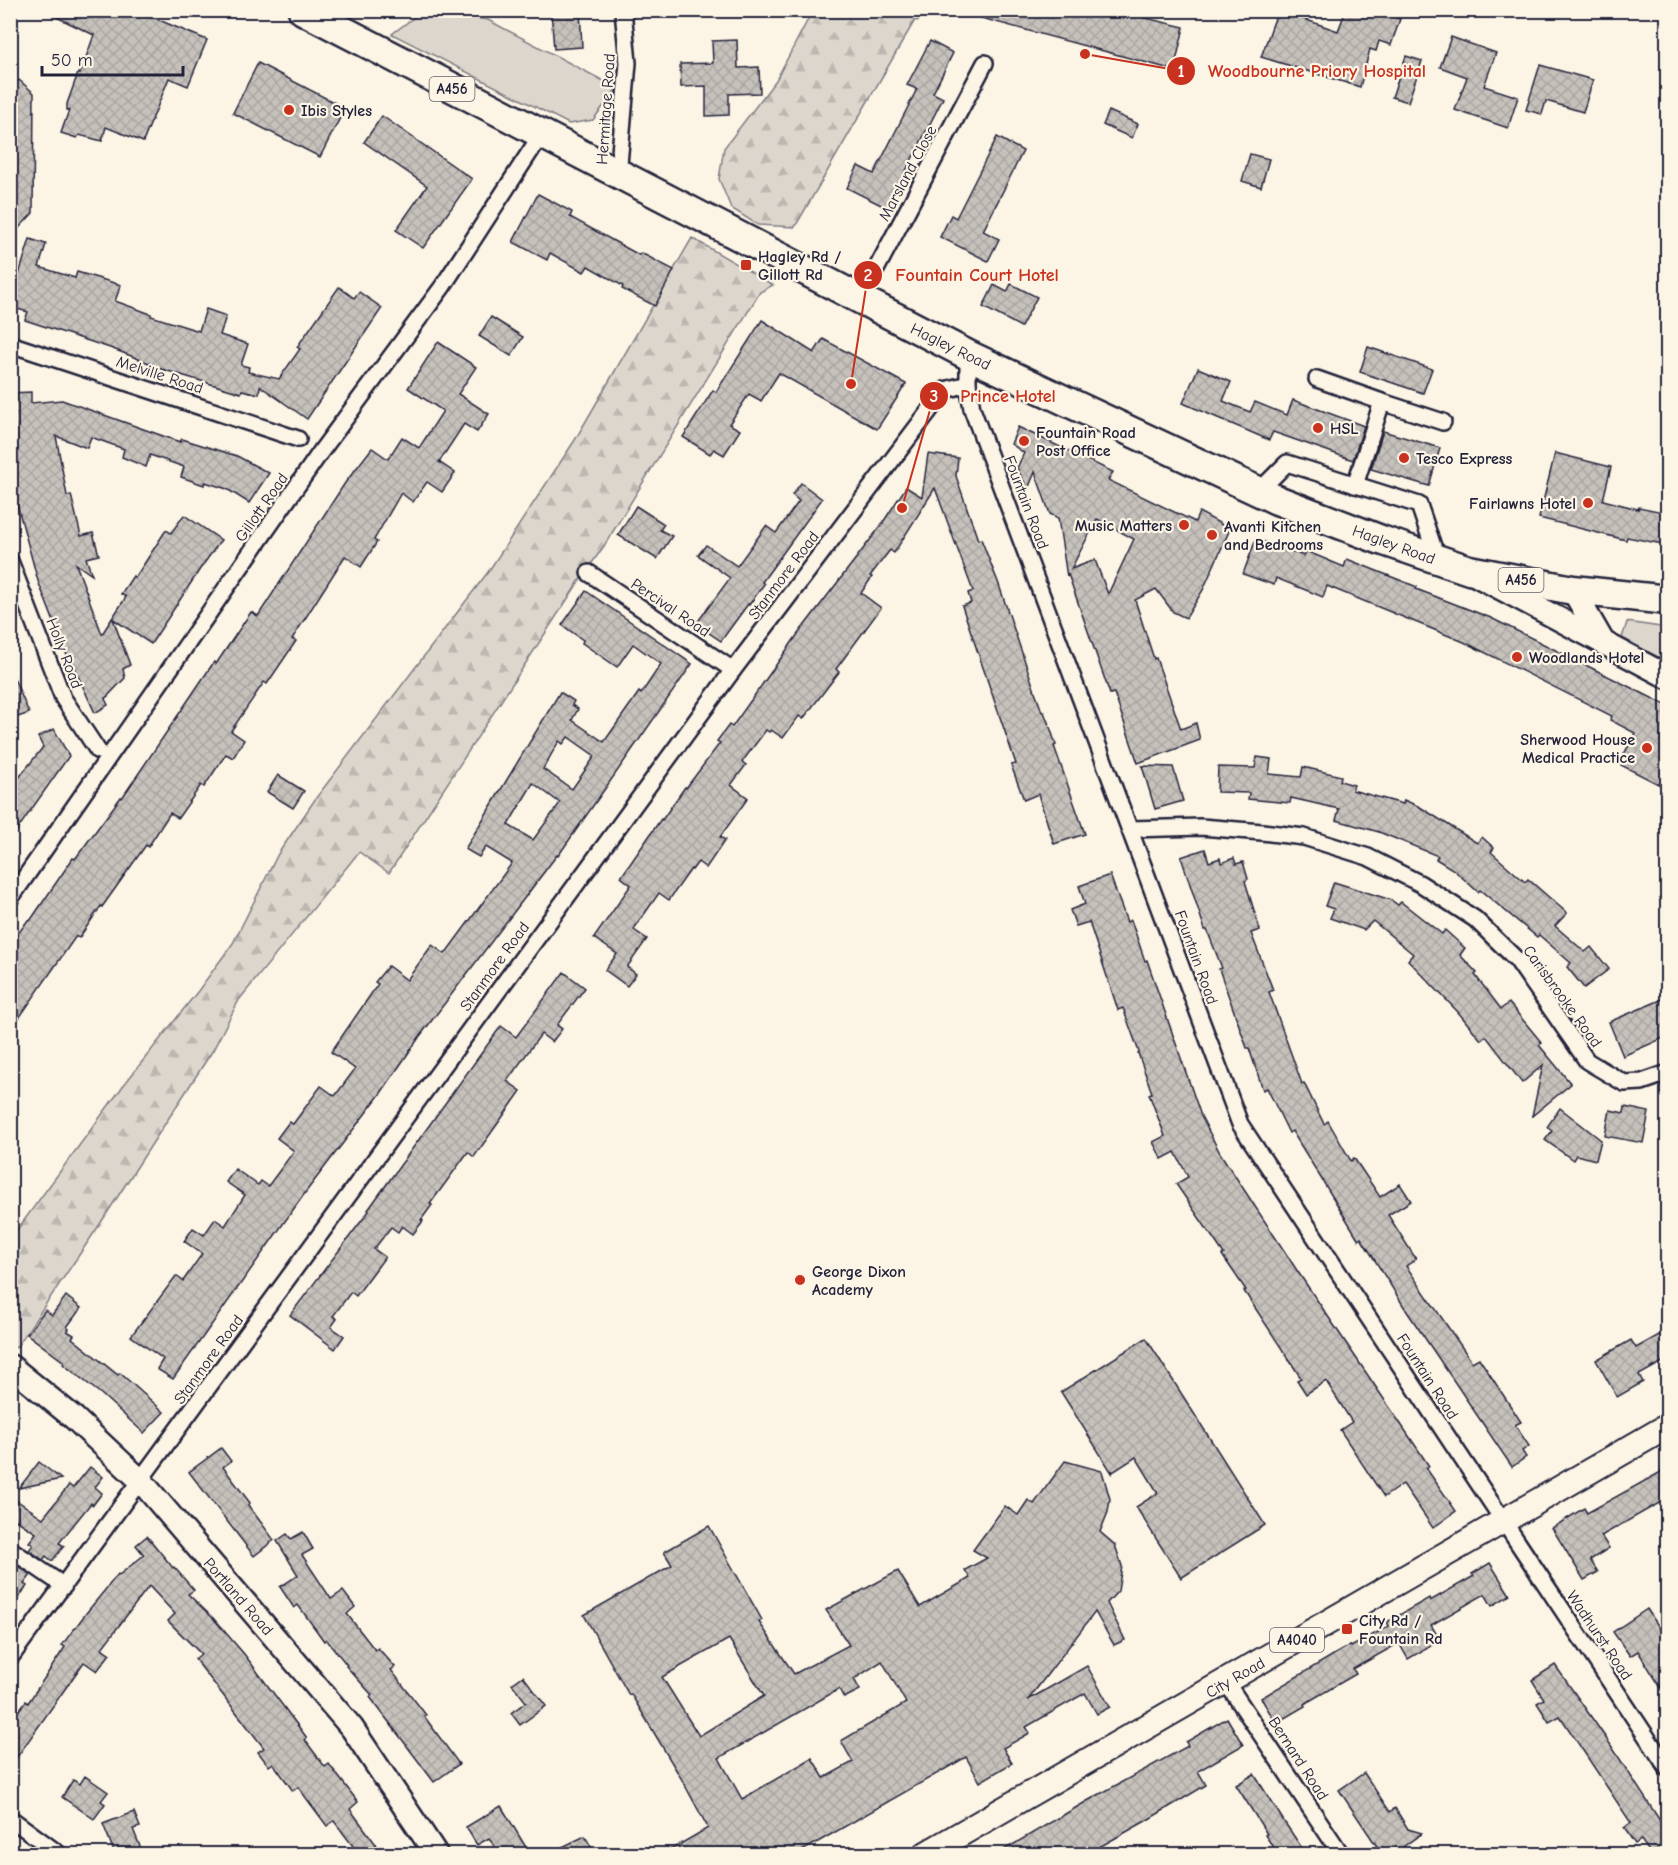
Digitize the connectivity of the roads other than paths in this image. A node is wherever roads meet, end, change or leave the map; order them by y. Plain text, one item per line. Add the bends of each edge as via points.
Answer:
1 (303, 10) edge
2 (624, 10) edge
3 (985, 63) dead end
4 (541, 135) junction
5 (618, 175) junction
6 (860, 300) junction
7 (10, 344) edge
8 (968, 355) junction
9 (1317, 379) dead end
10 (968, 384) junction
11 (1382, 402) junction
12 (1443, 422) dead end
13 (298, 439) dead end
14 (1355, 485) junction
15 (1258, 492) junction
16 (10, 561) edge
17 (1438, 561) junction
18 (1468, 570) junction
19 (589, 573) dead end
20 (1573, 590) junction
21 (1668, 600) edge
22 (1604, 644) junction
23 (733, 670) junction
24 (1668, 677) edge
25 (98, 751) dead end
26 (1131, 829) junction
27 (10, 898) edge
28 (1668, 1073) edge
29 (10, 1366) edge
30 (1668, 1426) edge
31 (141, 1481) junction
32 (1503, 1520) junction
33 (10, 1549) edge
34 (64, 1586) junction
35 (10, 1658) edge
36 (1226, 1682) junction
37 (1668, 1769) edge
38 (10, 1818) edge
39 (59, 1854) edge
40 (436, 1854) edge
41 (926, 1854) edge
42 (1341, 1854) edge

1 - 4 highway, Hagley Road / A456
2 - 5 street, Hermitage Road via 628,63
3 - 6 street, Marsland Close
4 - 5 highway, Hagley Road / A456
4 - 27 street, Gillott Road via 443,286 322,450
5 - 6 highway, Hagley Road / A456
6 - 8 highway, Hagley Road / A456
7 - 13 street, Melville Road
8 - 10 street, Fountain Road
8 - 15 highway, Hagley Road / A456
9 - 11 street
10 - 23 street, Stanmore Road via 945,390
10 - 26 street, Fountain Road via 972,409
11 - 12 street
11 - 14 street
14 - 15 street via 1287,463
14 - 17 street via 1419,505
15 - 17 highway, Hagley Road / A456
16 - 25 street, Holly Road via 63,698
17 - 18 highway, Hagley Road / A456
18 - 20 highway, Hagley Road / A456
18 - 22 main road
19 - 23 street, Percival Road
20 - 21 highway, Hagley Road / A456
20 - 22 main road
22 - 24 main road
23 - 31 street, Stanmore Road
26 - 28 street, Carisbrooke Road via 1201,827 1262,832 1304,837 1368,857 1421,884 1475,919 1517,960 1587,1061 1624,1083 1642,1082
26 - 32 street, Fountain Road via 1240,1124
29 - 31 main road, Portland Road via 74,1418
30 - 32 main road, City Road / A4040
31 - 34 street, Stanmore Road
31 - 40 main road, Portland Road via 352,1728
32 - 36 main road, City Road / A4040
32 - 37 street, Wadhurst Road
33 - 34 street
34 - 35 street, Stanmore Road
36 - 41 main road, City Road / A4040
36 - 42 street, Bernard Road
38 - 39 street

